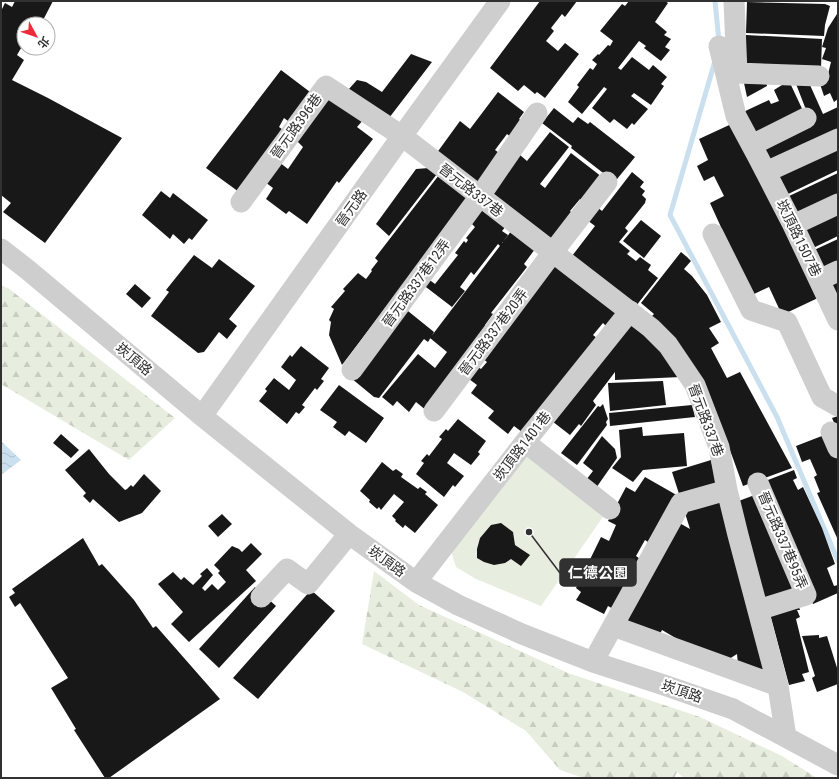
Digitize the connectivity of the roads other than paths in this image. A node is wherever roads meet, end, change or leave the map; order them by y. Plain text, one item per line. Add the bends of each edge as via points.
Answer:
1 (500, 1) edge
2 (734, 1) edge
3 (720, 46) dead end
4 (818, 76) dead end
5 (537, 113) dead end
6 (806, 118) dead end
7 (402, 136) junction
8 (838, 139) edge
9 (759, 158) junction
10 (607, 182) dead end
11 (480, 196) junction
12 (241, 202) dead end
13 (838, 204) edge
14 (793, 225) junction
15 (713, 234) dead end
16 (1, 249) edge
17 (553, 252) junction
18 (838, 271) edge
19 (819, 280) junction
20 (630, 311) junction
21 (838, 320) edge
22 (352, 370) dead end
23 (838, 406) edge
24 (434, 411) dead end
25 (202, 416) junction
26 (525, 442) junction
27 (758, 483) dead end
28 (727, 490) junction
29 (610, 509) dead end
30 (349, 534) junction
31 (416, 582) junction
32 (261, 597) dead end
33 (758, 610) junction
34 (613, 626) junction
35 (593, 662) junction
36 (778, 686) junction
37 (786, 737) junction
38 (838, 765) edge

1 - 7 street, 晉元路
2 - 4 street via 737,73
3 - 9 street, 崁頂路1507巷 via 736,116
5 - 11 street, 晉元路337巷12弄
6 - 9 street
7 - 11 street, 晉元路337巷
7 - 12 street, 晉元路396巷 via 326,86
7 - 25 street, 晉元路
8 - 9 street
9 - 14 street, 崁頂路1507巷
10 - 17 street, 晉元路337巷20弄
11 - 17 street, 晉元路337巷
11 - 22 street, 晉元路337巷12弄
13 - 14 street
14 - 19 street, 崁頂路1507巷
15 - 23 street via 752,310 787,322 822,397
16 - 25 street, 崁頂路
17 - 20 street, 晉元路337巷
17 - 24 street, 晉元路337巷20弄
18 - 19 street
19 - 21 street, 崁頂路1507巷
20 - 26 street, 崁頂路1401巷
20 - 28 street, 晉元路337巷 via 652,328 668,345 694,384 719,447
25 - 30 street, 崁頂路
26 - 29 street
26 - 31 street, 崁頂路1401巷
27 - 33 street, 晉元路337巷95弄 via 806,595
28 - 33 street, 晉元路337巷
28 - 34 street via 681,503
30 - 31 street, 崁頂路
30 - 32 street via 308,584 287,570
31 - 35 street, 崁頂路 via 458,605 522,634
33 - 36 street, 晉元路337巷
34 - 35 street
34 - 36 street
35 - 37 street, 崁頂路 via 733,709
36 - 37 street, 晉元路337巷
37 - 38 street, 崁頂路

